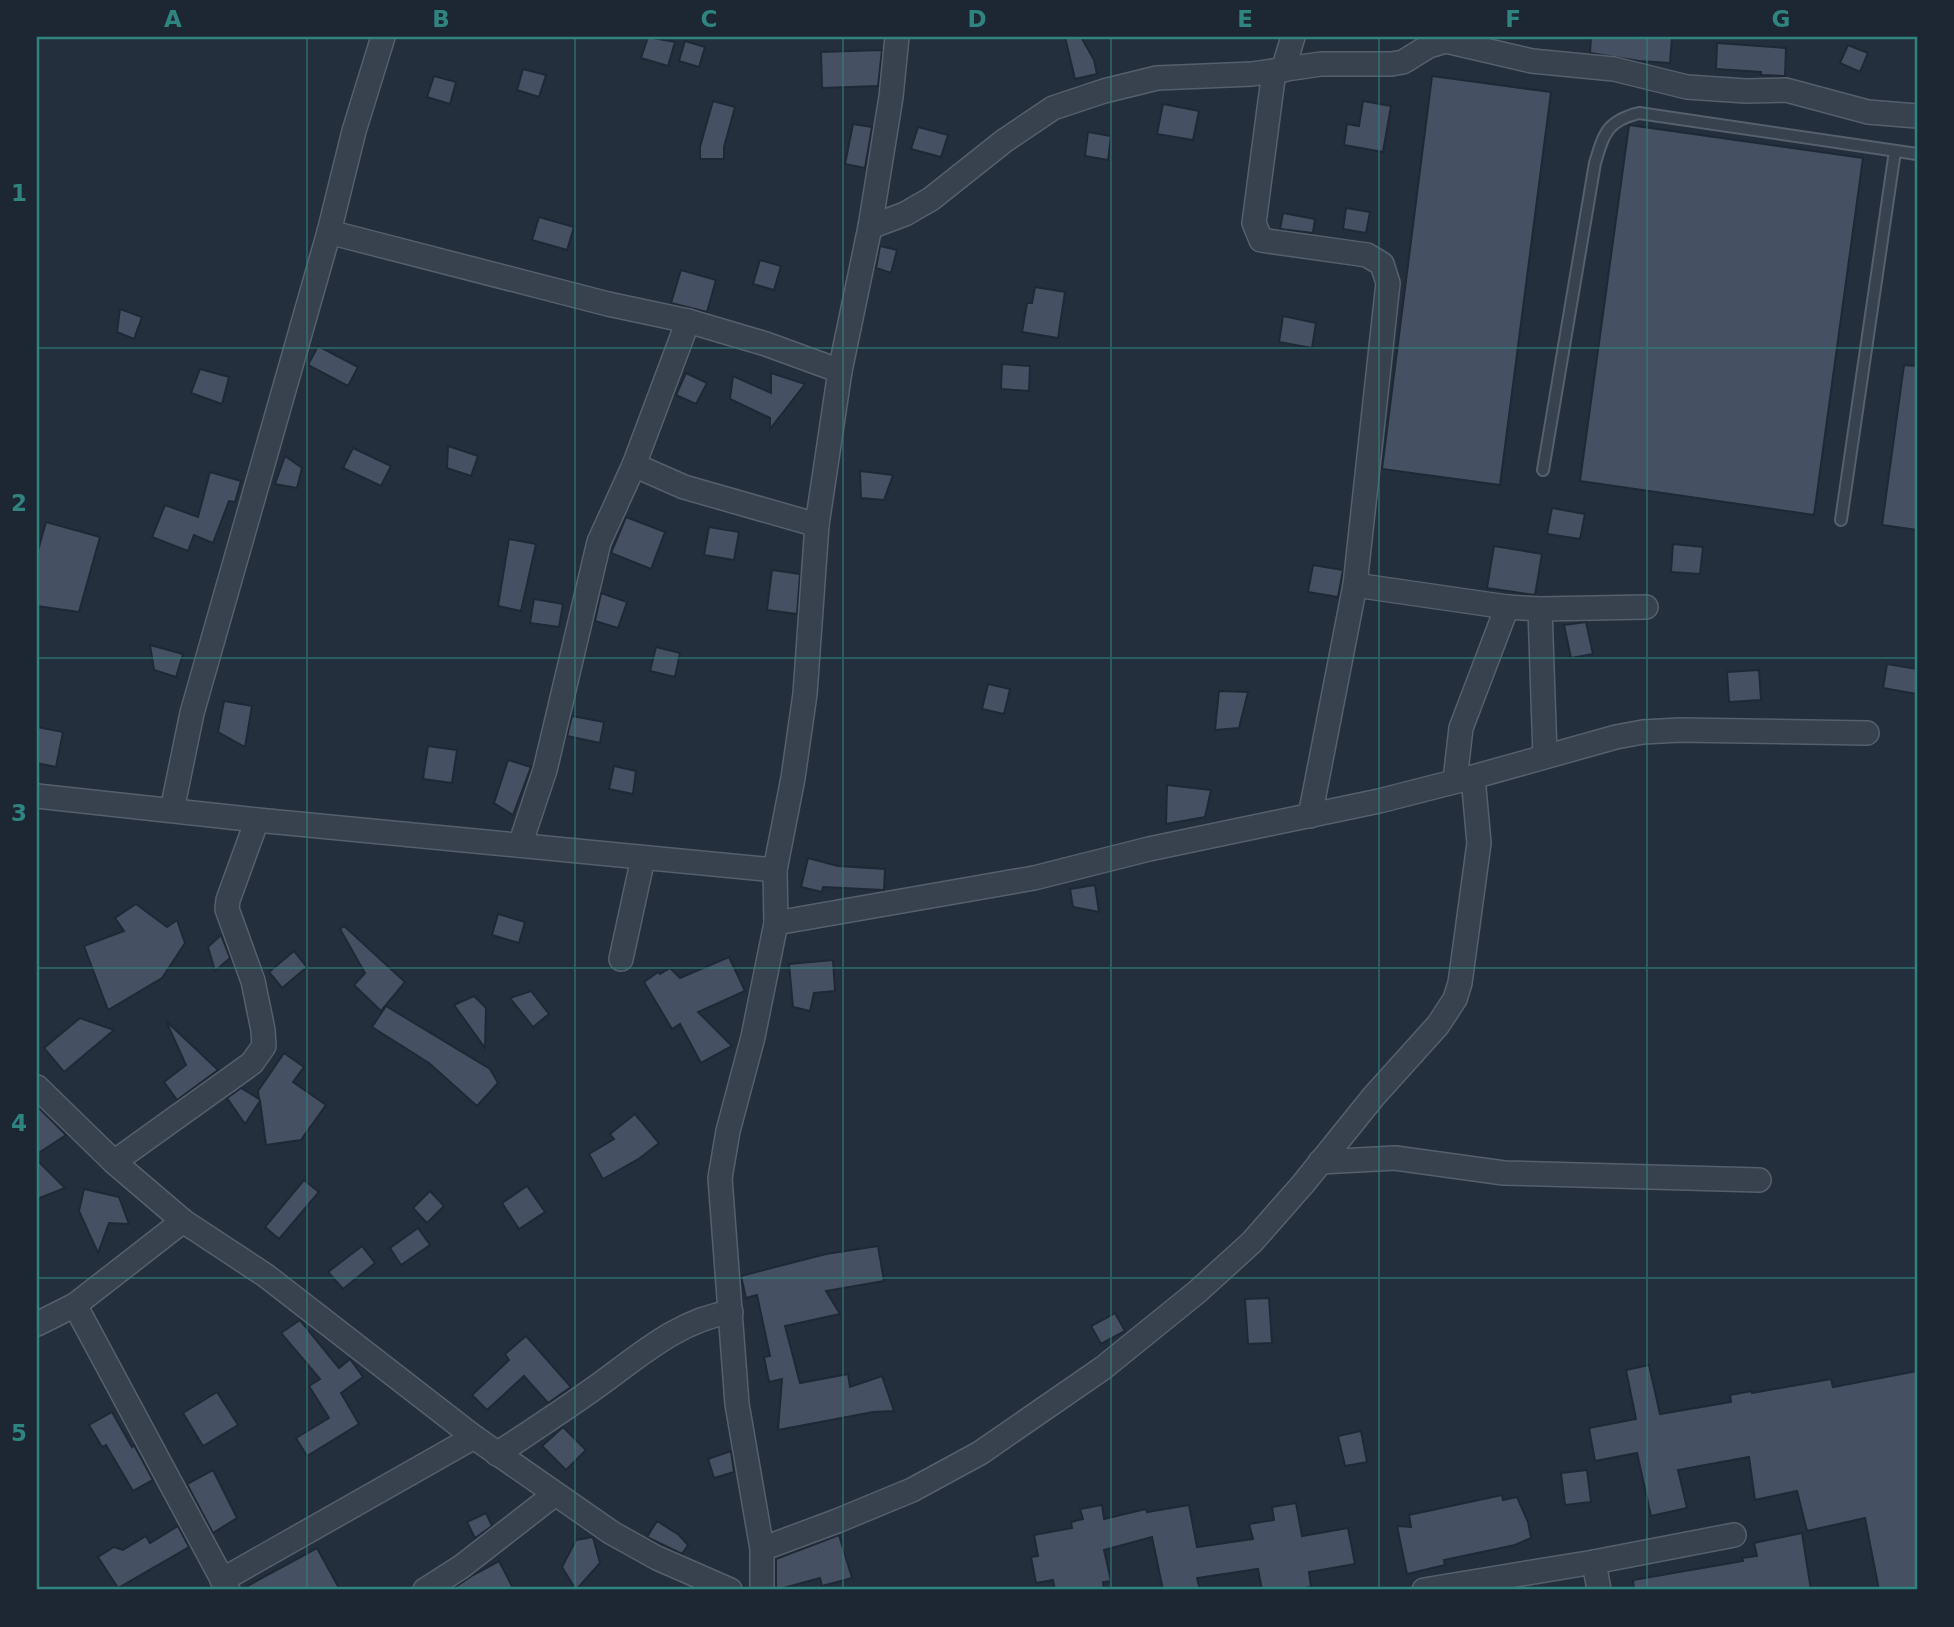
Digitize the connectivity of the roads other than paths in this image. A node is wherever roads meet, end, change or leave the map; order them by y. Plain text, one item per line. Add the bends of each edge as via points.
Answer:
1 (383, 37) edge
2 (897, 37) edge
3 (1293, 37) edge
4 (1278, 71) junction
5 (1917, 116) edge
6 (1895, 151) junction
7 (1917, 154) edge
8 (870, 227) junction
9 (329, 232) junction
10 (688, 321) junction
11 (840, 371) junction
12 (634, 465) junction
13 (1544, 470) dead end
14 (1841, 520) dead end
15 (817, 525) junction
16 (1355, 585) junction
17 (1507, 607) junction
18 (1646, 607) dead end
19 (1540, 609) junction
20 (1867, 733) dead end
21 (1545, 756) junction
22 (1464, 779) junction
23 (37, 796) edge
24 (172, 810) junction
25 (1310, 816) junction
26 (257, 820) junction
27 (520, 845) junction
28 (643, 858) junction
29 (775, 870) junction
30 (776, 923) junction
31 (621, 960) dead end
32 (37, 1087) edge
33 (114, 1162) junction
34 (1320, 1162) junction
35 (1759, 1180) dead end
36 (183, 1221) junction
37 (75, 1305) junction
38 (731, 1312) junction
39 (37, 1324) edge
40 (474, 1437) junction
41 (497, 1454) junction
42 (555, 1494) junction
43 (1734, 1535) dead end
44 (762, 1549) junction
45 (1594, 1562) junction
46 (225, 1585) edge
47 (425, 1590) edge
48 (730, 1590) edge
49 (762, 1590) edge
50 (1424, 1590) edge
51 (1599, 1590) edge

1 - 9 street
2 - 8 street
3 - 4 street
4 - 5 street via 1321,64 1403,62 1439,42 1456,41 1532,61 1614,69 1687,87 1786,90 1868,112
4 - 8 street via 1157,78 1053,108 931,199 905,215
4 - 16 street via 1254,223 1261,240 1367,255 1382,264 1388,283
6 - 7 lane
6 - 13 lane via 1639,113 1621,118 1607,129 1595,163
6 - 14 lane
8 - 11 street
9 - 10 street
9 - 24 street via 192,713
10 - 11 street
10 - 12 street
11 - 15 street
12 - 15 street via 684,487
12 - 27 street via 599,542 545,771
15 - 29 street via 805,695
16 - 17 street
16 - 25 street
17 - 19 street
17 - 22 street via 1461,727
18 - 19 street
19 - 21 street
20 - 21 street via 1643,732
21 - 22 street
22 - 25 street
22 - 34 street via 1479,843 1455,999
23 - 24 street
24 - 26 street
25 - 30 street via 1034,878
26 - 27 street
26 - 33 street via 226,909 253,981 264,1046 252,1063
27 - 28 street
28 - 29 street
28 - 31 street
29 - 30 street
30 - 38 street via 720,1178
32 - 33 street
33 - 36 street
34 - 35 street via 1395,1158 1504,1173
34 - 44 street via 1224,1269 1102,1368 979,1453 912,1490
36 - 37 street
36 - 40 street via 265,1275
37 - 39 street
37 - 46 street
38 - 41 street via 693,1321 663,1339
38 - 44 street via 737,1404
40 - 41 street
40 - 46 street
41 - 42 street
42 - 47 street
42 - 48 street via 657,1558
43 - 45 street
44 - 49 street
45 - 50 street
45 - 51 street

